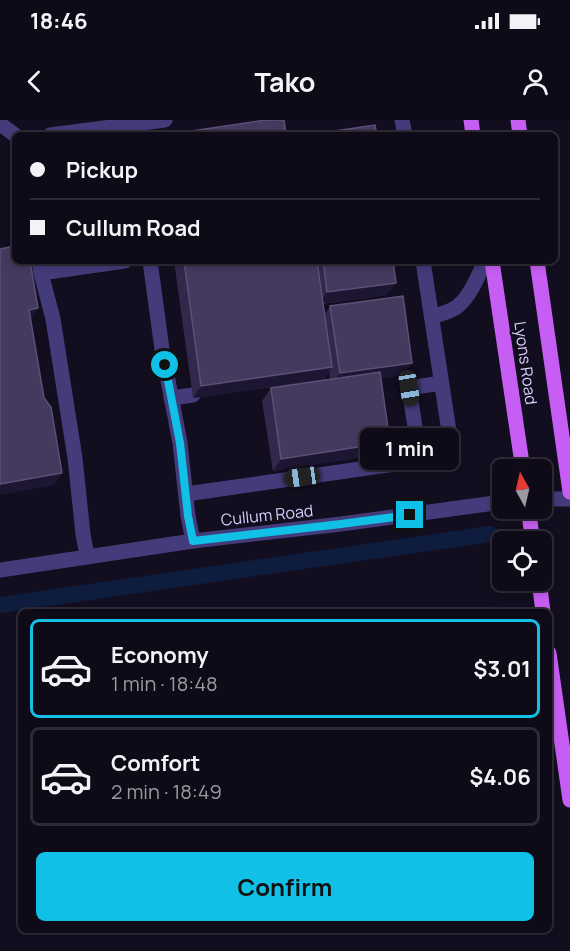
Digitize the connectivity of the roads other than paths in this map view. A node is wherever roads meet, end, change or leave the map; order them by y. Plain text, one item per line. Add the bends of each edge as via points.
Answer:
1 (165, 120) edge
2 (73, 132) edge
3 (82, 264) edge
4 (150, 264) edge
5 (423, 264) edge
6 (483, 264) edge
7 (492, 264) edge
8 (537, 264) edge
9 (40, 267) edge
10 (432, 317) junction
11 (441, 383) junction
12 (192, 395) dead end
13 (171, 398) junction
14 (420, 459) junction
15 (521, 459) edge
16 (570, 492) edge
17 (186, 494) junction
18 (552, 499) edge
19 (570, 499) edge
20 (492, 503) edge
21 (193, 541) junction
22 (87, 556) junction
23 (0, 570) edge
24 (540, 591) edge
25 (543, 609) edge
26 (552, 674) edge
27 (570, 800) edge

1 - 2 street
3 - 9 street
4 - 13 street
5 - 10 street
6 - 10 street via 458,306
7 - 15 main road, Lyons Road
8 - 16 main road, Lyons Road
9 - 22 street via 53,319
10 - 11 street
11 - 14 street via 452,451
11 - 14 street via 409,388
12 - 13 street
13 - 17 street
14 - 17 street
17 - 21 street
18 - 19 street
20 - 21 street, Cullum Road
21 - 22 street, Cullum Road
22 - 23 street, Cullum Road
24 - 25 main road
26 - 27 main road

